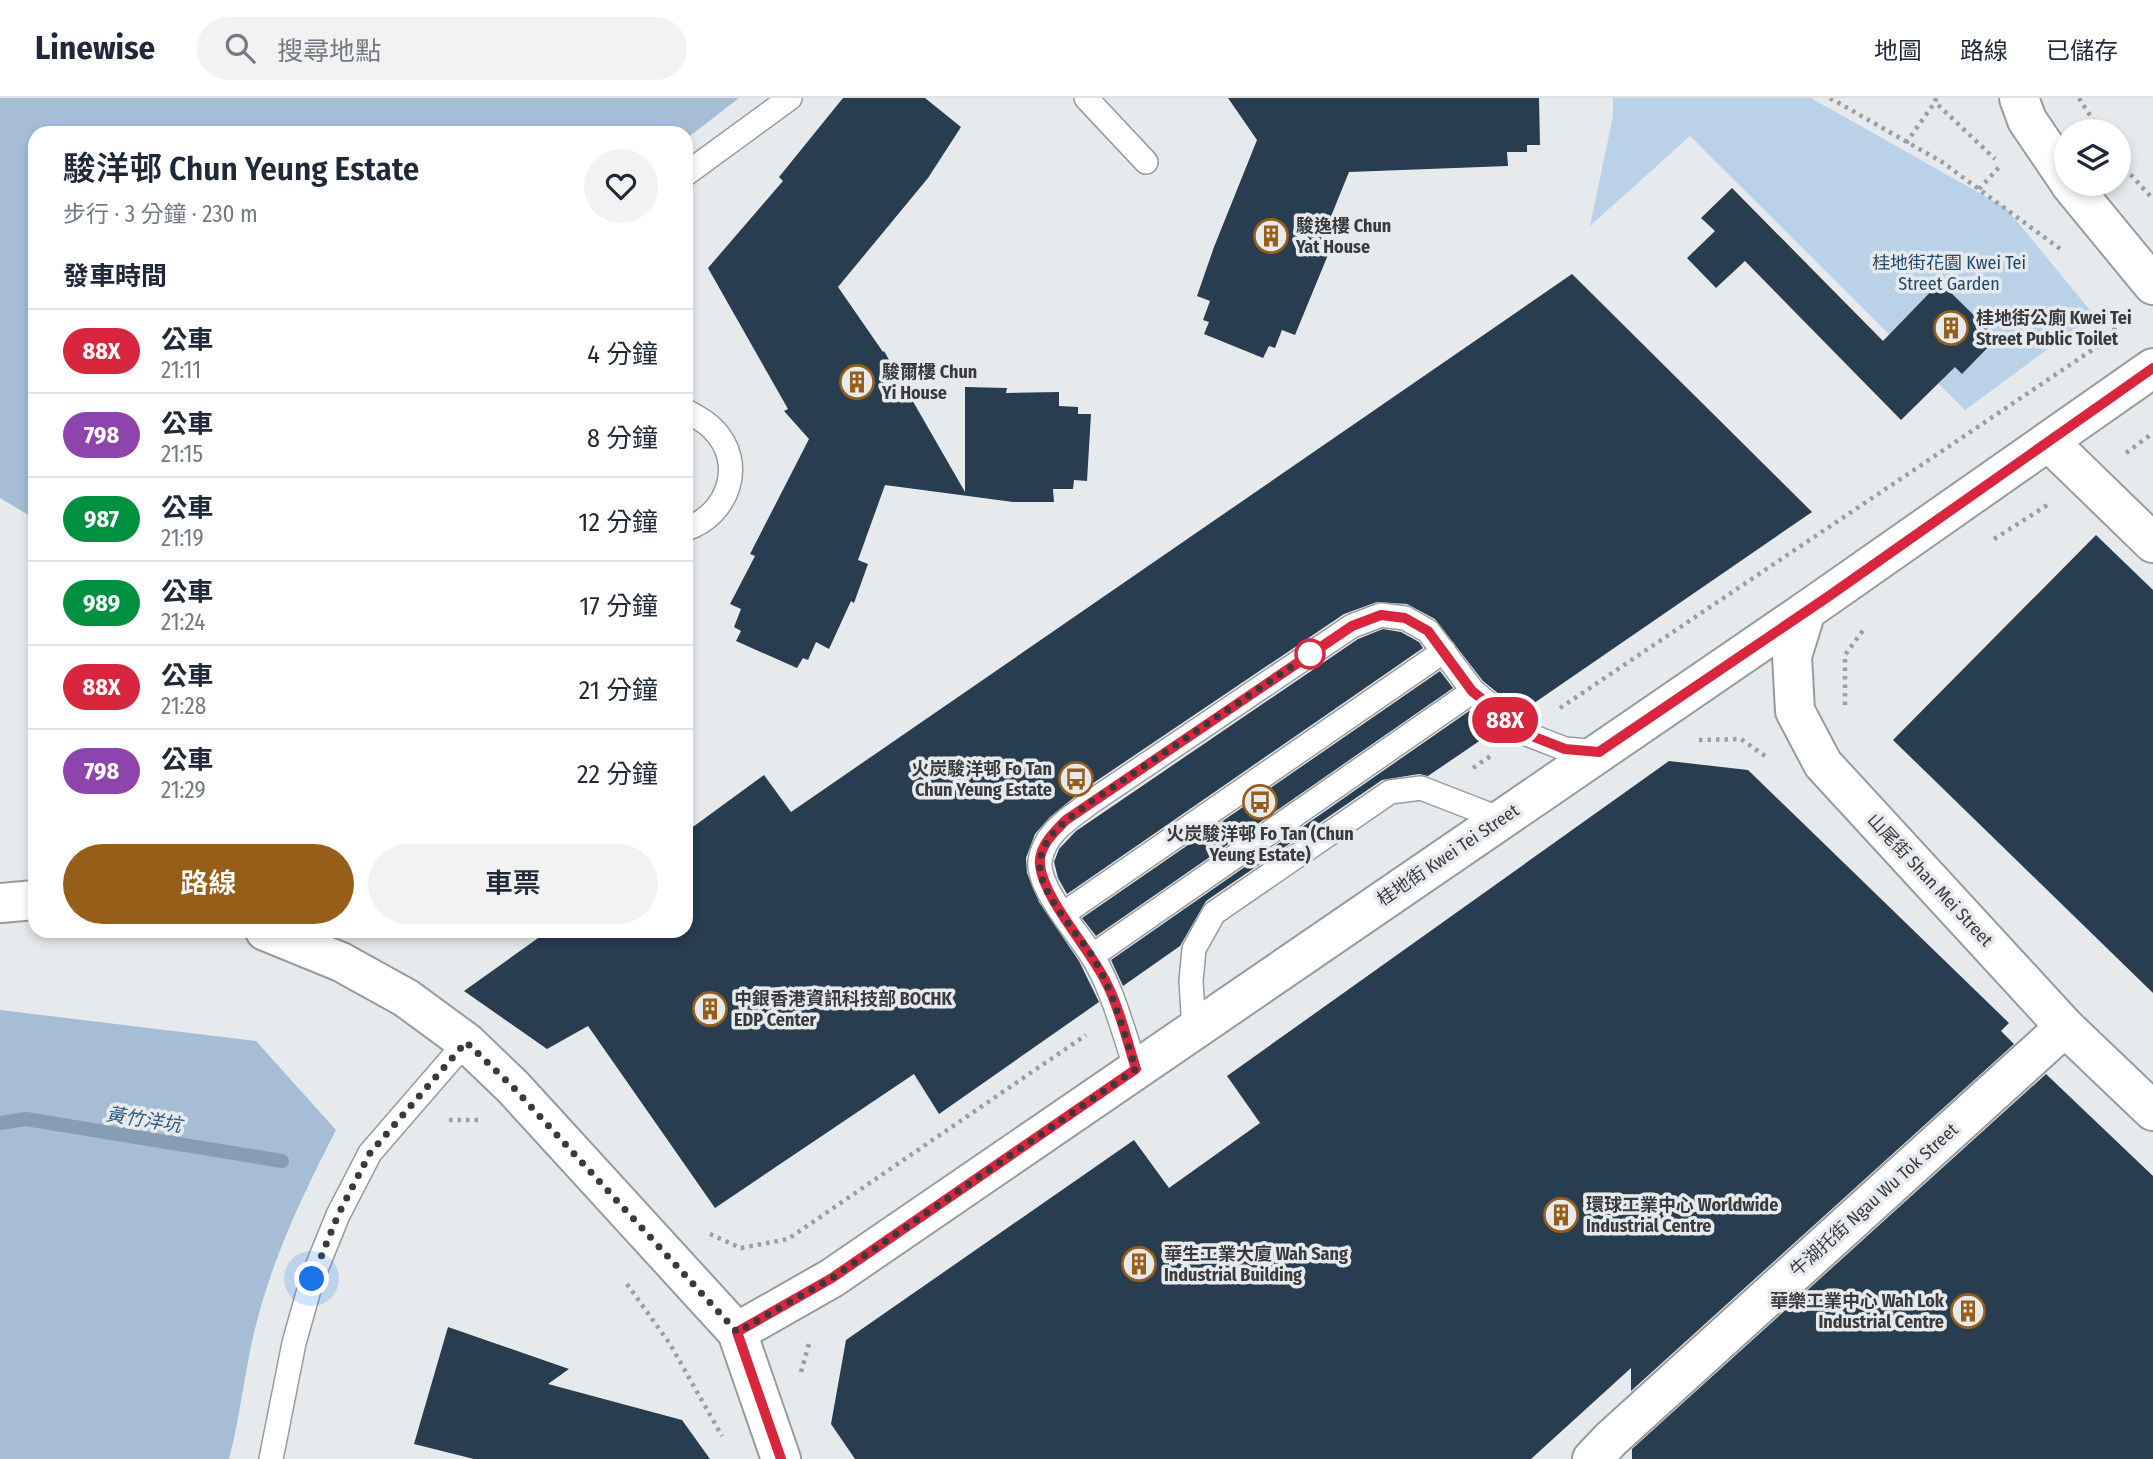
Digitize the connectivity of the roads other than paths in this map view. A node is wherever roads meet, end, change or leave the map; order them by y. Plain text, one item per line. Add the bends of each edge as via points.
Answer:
1 (790, 98) edge
2 (1086, 98) edge
3 (2019, 98) edge
4 (2054, 160) edge
5 (1146, 162) dead end
6 (693, 169) edge
7 (2080, 196) edge
8 (2153, 285) edge
9 (2153, 368) edge
10 (693, 416) edge
11 (2049, 442) junction
12 (693, 527) edge
13 (2153, 543) edge
14 (1806, 611) junction
15 (1444, 651) junction
16 (1472, 691) junction
17 (1599, 752) junction
18 (1501, 819) junction
19 (28, 901) edge
20 (0, 903) edge
21 (1063, 914) junction
22 (281, 938) edge
23 (1092, 956) junction
24 (2065, 1027) junction
25 (1194, 1030) junction
26 (466, 1042) junction
27 (1136, 1069) junction
28 (2153, 1111) edge
29 (737, 1332) junction
30 (271, 1459) edge
31 (781, 1459) edge
32 (1592, 1459) edge

1 - 6 lane
2 - 5 lane
3 - 4 street via 2027,120
7 - 8 street
9 - 11 street, 桂地街 Kwei Tei Street
10 - 12 lane via 713,429 725,445 731,477 727,494 710,517
11 - 13 street
11 - 14 street, 桂地街 Kwei Tei Street
14 - 17 street, 桂地街 Kwei Tei Street
14 - 24 street, 山尾街 Shan Mei Street via 1792,656 1795,711 1823,764
15 - 16 lane
15 - 21 lane
15 - 21 lane via 1428,631 1405,618 1381,615 1352,626 1091,802 1047,839 1039,863 1046,890
16 - 17 lane via 1524,733 1565,749
16 - 23 lane
17 - 18 street, 桂地街 Kwei Tei Street
18 - 25 street, 桂地街 Kwei Tei Street
18 - 25 lane via 1421,788 1390,792 1379,799 1214,913 1194,949
19 - 20 street
21 - 23 lane
22 - 26 street via 352,968 406,998
23 - 27 lane via 1108,986
24 - 28 street, 山尾街 Shan Mei Street
24 - 32 street, 牛湖托街 Ngau Wu Tok Street
25 - 27 street, 桂地街 Kwei Tei Street
26 - 29 street via 513,1087
26 - 30 lane via 370,1153 338,1215 312,1279 294,1343
27 - 29 street, 桂地街 Kwei Tei Street via 832,1278
29 - 31 street

